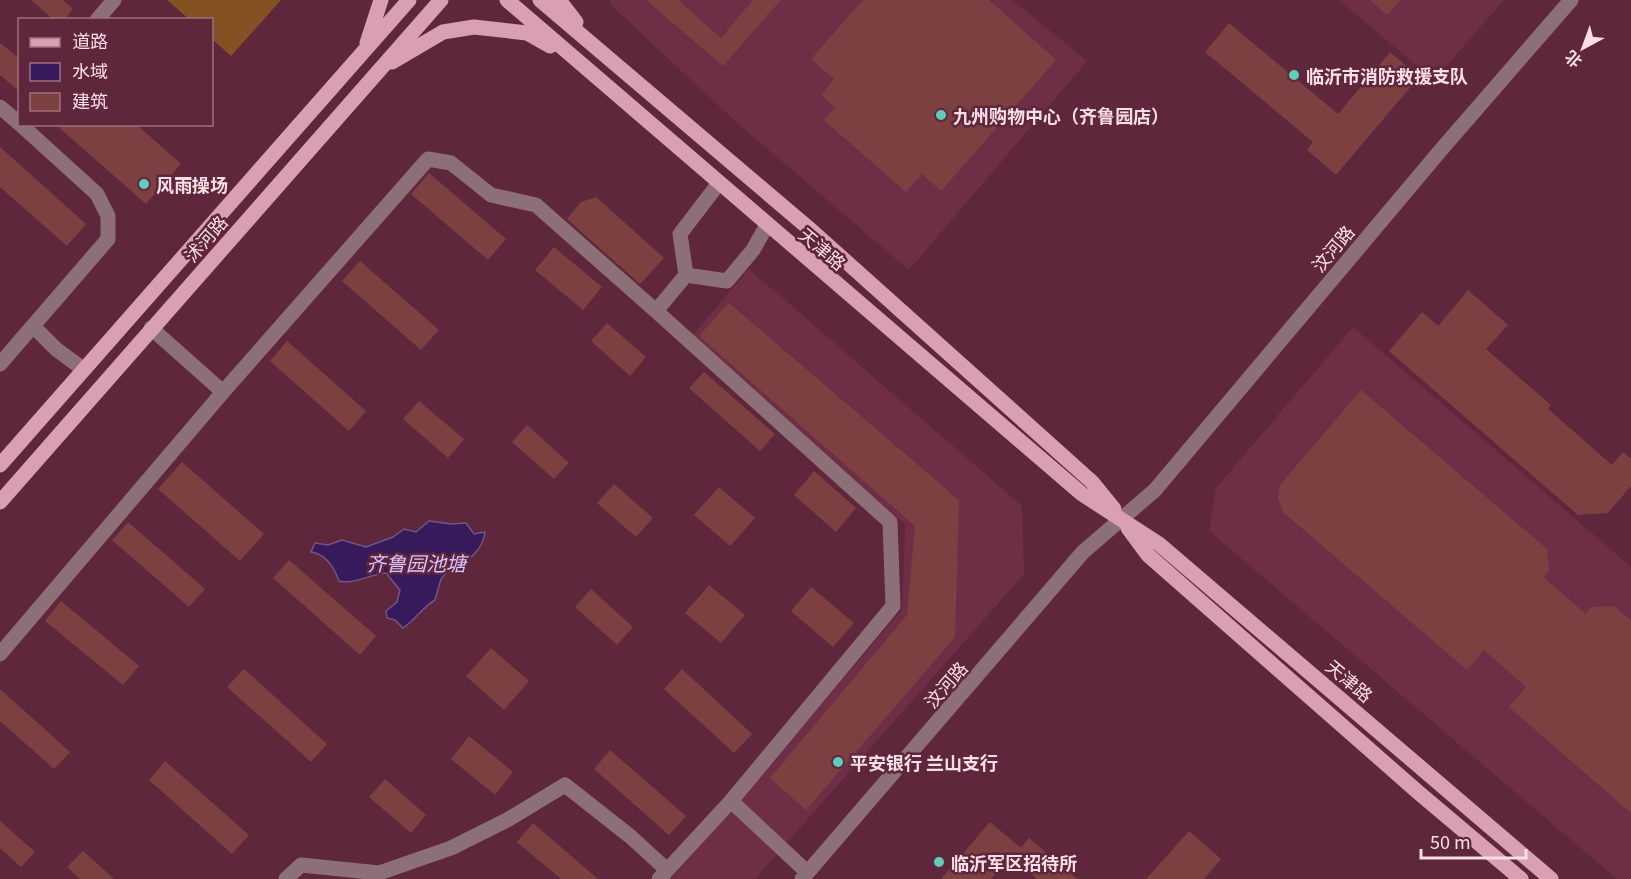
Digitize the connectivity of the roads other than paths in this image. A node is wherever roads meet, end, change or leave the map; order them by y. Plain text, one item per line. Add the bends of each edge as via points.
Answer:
1 (114, 0) edge
2 (381, 0) edge
3 (409, 0) edge
4 (441, 0) edge
5 (507, 0) edge
6 (540, 0) edge
7 (559, 0) edge
8 (1561, 0) edge
9 (1571, 0) edge
10 (99, 18) edge
11 (592, 44) junction
12 (364, 51) junction
13 (583, 64) junction
14 (381, 68) junction
15 (0, 107) edge
16 (18, 122) edge
17 (22, 126) edge
18 (719, 183) junction
19 (767, 225) junction
20 (686, 275) junction
21 (656, 311) junction
22 (33, 326) junction
23 (152, 328) junction
24 (0, 364) edge
25 (83, 369) junction
26 (223, 392) junction
27 (0, 465) edge
28 (0, 502) edge
29 (1120, 517) junction
30 (0, 654) edge
31 (731, 801) junction
32 (663, 875) edge
33 (807, 877) edge
34 (286, 879) edge
35 (1521, 879) edge
36 (1551, 879) edge

1 - 10 street
2 - 12 main road
3 - 12 main road, 沭河路
4 - 14 main road, 沭河路
5 - 13 main road, 天津路
6 - 11 main road, 天津路
7 - 11 main road
8 - 29 street, 汶河路
9 - 29 street, 汶河路 via 1155,490
11 - 29 main road, 天津路 via 883,293 1092,482
12 - 25 main road, 沭河路
13 - 14 main road via 526,33 474,27 443,32
13 - 18 main road, 天津路
14 - 23 main road, 沭河路
15 - 16 street
17 - 22 street via 97,194 108,216 108,239
18 - 19 main road, 天津路
18 - 20 street via 680,234
19 - 20 street via 753,250 727,281
19 - 29 main road, 天津路 via 1082,494
20 - 21 street
21 - 26 street via 536,205 492,195 451,163 428,159
21 - 31 street via 890,522 893,606
22 - 24 street
22 - 25 street
23 - 26 street
23 - 28 main road, 沭河路
25 - 27 main road, 沭河路
26 - 30 street
29 - 33 street, 汶河路 via 1083,552
29 - 35 main road, 天津路 via 1148,555
29 - 36 main road, 天津路 via 1188,568
31 - 32 street
31 - 33 street
32 - 34 street via 631,837 565,785 451,848 379,873 301,865

